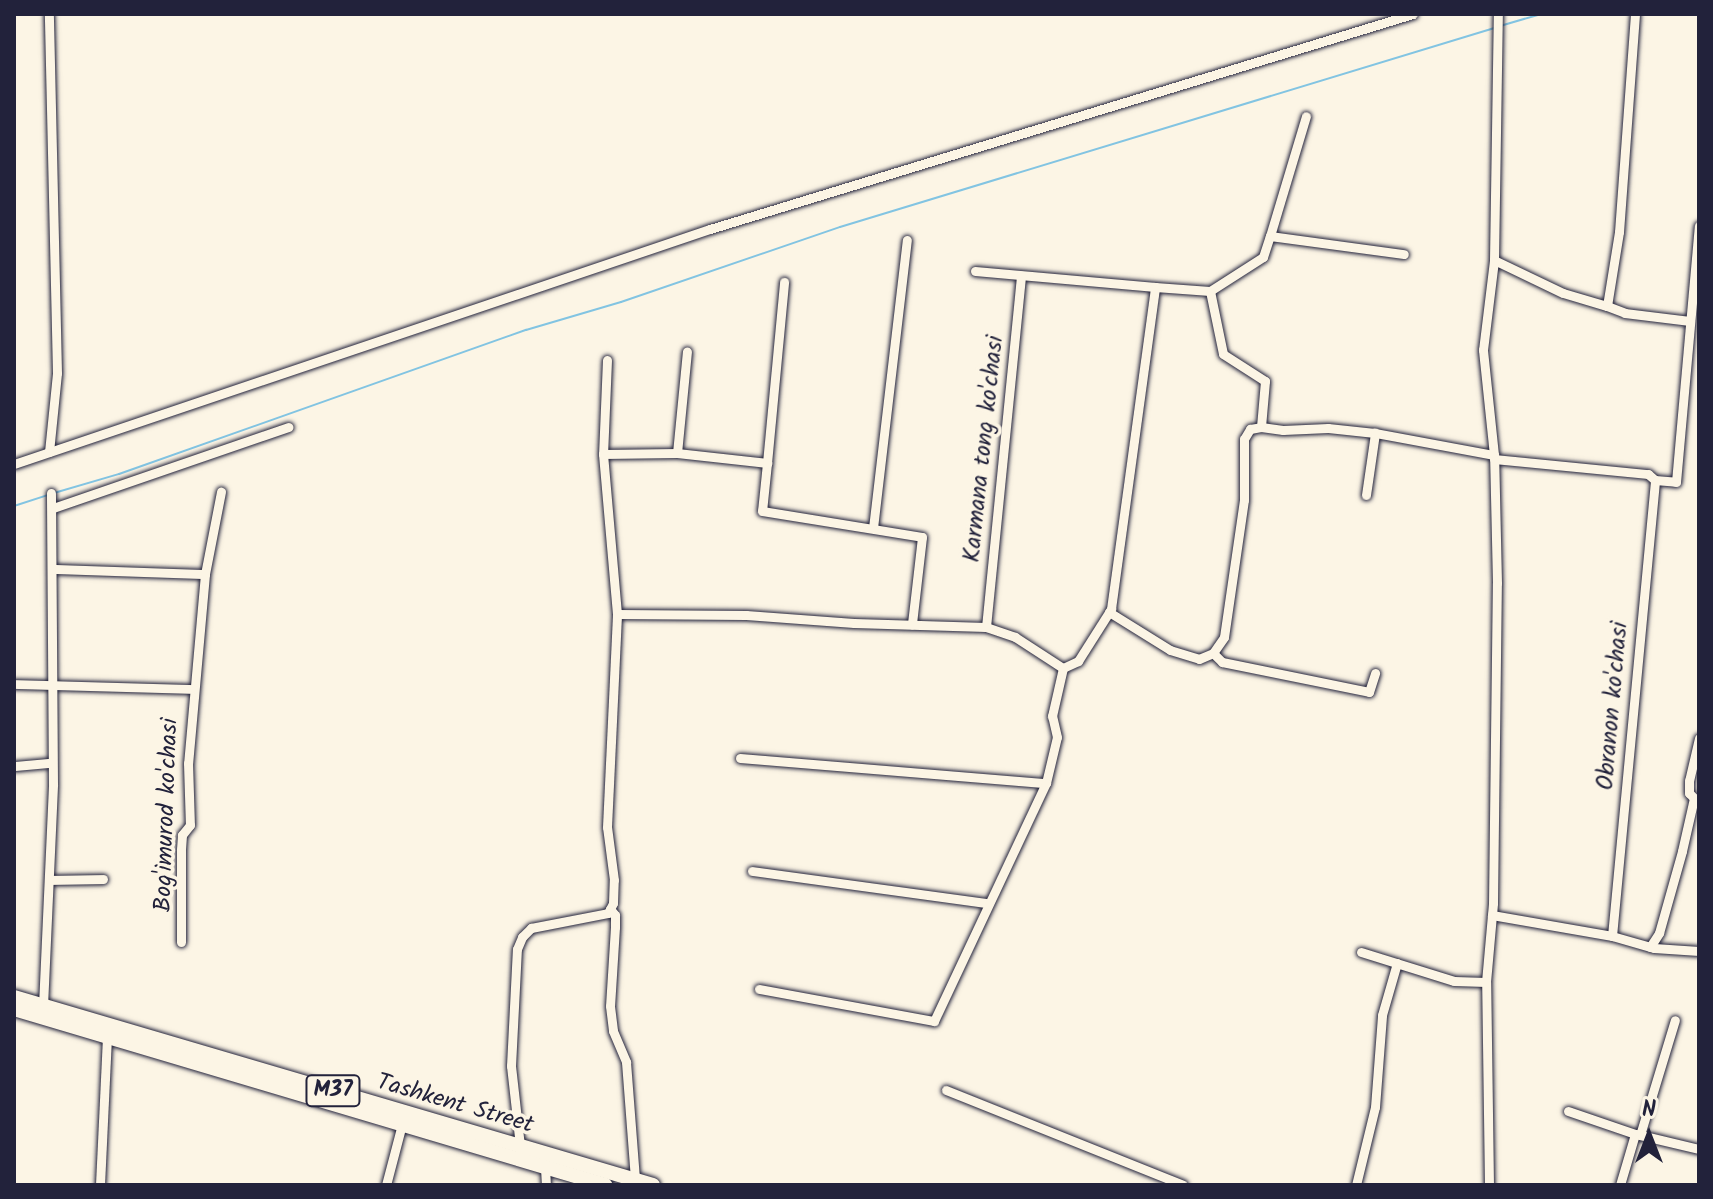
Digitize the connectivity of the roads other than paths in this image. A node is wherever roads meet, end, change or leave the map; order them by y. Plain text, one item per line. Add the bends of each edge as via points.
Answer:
1 (49, 14) edge
2 (1413, 14) edge
3 (1498, 14) edge
4 (1635, 14) edge
5 (1306, 116) dead end
6 (1699, 226) edge
7 (1270, 236) junction
8 (907, 240) dead end
9 (1404, 254) dead end
10 (1494, 260) junction
11 (975, 271) dead end
12 (1021, 276) junction
13 (784, 282) dead end
14 (1155, 287) junction
15 (1210, 291) junction
16 (1607, 306) junction
17 (1690, 321) junction
18 (687, 351) dead end
19 (607, 360) dead end
20 (288, 427) dead end
21 (1261, 427) junction
22 (1375, 433) junction
23 (49, 452) junction
24 (677, 453) junction
25 (603, 454) junction
26 (1494, 457) junction
27 (767, 463) junction
28 (14, 464) edge
29 (1655, 480) junction
30 (221, 492) dead end
31 (51, 493) dead end
32 (1366, 495) dead end
33 (53, 508) junction
34 (873, 528) junction
35 (53, 569) junction
36 (205, 574) junction
37 (1109, 612) junction
38 (617, 614) junction
39 (912, 624) junction
40 (986, 627) junction
41 (1213, 653) junction
42 (1063, 668) junction
43 (1375, 673) dead end
44 (14, 684) edge
45 (51, 685) junction
46 (193, 689) junction
47 (1699, 738) edge
48 (740, 758) dead end
49 (52, 763) junction
50 (14, 766) edge
51 (1046, 783) junction
52 (752, 871) dead end
53 (103, 879) dead end
54 (51, 880) junction
55 (987, 903) junction
56 (610, 909) junction
57 (1492, 915) junction
58 (1612, 936) junction
59 (181, 942) dead end
60 (1650, 947) junction
61 (1699, 951) edge
62 (1361, 952) dead end
63 (1397, 963) junction
64 (1486, 982) junction
65 (759, 989) dead end
66 (14, 997) edge
67 (43, 1006) junction
68 (14, 1009) edge
69 (1675, 1020) dead end
70 (107, 1036) junction
71 (946, 1090) dead end
72 (1568, 1111) dead end
73 (402, 1124) junction
74 (1637, 1134) junction
75 (520, 1146) junction
76 (1699, 1149) edge
77 (545, 1167) junction
78 (635, 1179) junction
79 (100, 1185) edge
80 (386, 1185) edge
81 (546, 1185) edge
82 (605, 1185) edge
83 (653, 1185) edge
84 (1183, 1185) edge
85 (1356, 1185) edge
86 (1489, 1185) edge
87 (1620, 1185) edge

1 - 23 street via 57,373
2 - 23 street via 710,229
3 - 10 street
4 - 16 street via 1619,232
5 - 7 street
6 - 17 street
7 - 9 street
7 - 15 street via 1263,257
8 - 34 street
10 - 16 street via 1563,293
10 - 26 street via 1483,350
11 - 12 street
12 - 14 street
12 - 40 street, Karmana tong ko'chasi
13 - 27 street
14 - 15 street
14 - 37 street
15 - 21 street via 1223,354 1265,381
16 - 17 street
17 - 29 street via 1676,482
18 - 24 street
19 - 25 street
20 - 33 street
21 - 22 street
21 - 41 street via 1250,429 1244,439 1244,500 1224,637
22 - 26 street
22 - 32 street
23 - 28 street
24 - 25 street
24 - 27 street
25 - 38 street
26 - 29 street via 1648,474
26 - 57 street
27 - 34 street via 762,511
29 - 58 street, Obranon ko'chasi
30 - 36 street, Bog'imurod ko'chasi
31 - 33 street
33 - 35 street
34 - 39 street via 922,537
35 - 36 street
35 - 45 street
36 - 46 street, Bog'imurod ko'chasi
37 - 41 street via 1170,650 1199,659
37 - 42 street via 1078,661
38 - 39 street
38 - 56 street via 607,827 614,880
39 - 40 street
40 - 42 street via 1015,637
41 - 43 street via 1222,662 1369,692
42 - 51 street via 1052,716 1057,737
44 - 45 street, Bog'imurod ko'chasi
45 - 46 street, Bog'imurod ko'chasi
45 - 49 street
46 - 59 street, Bog'imurod ko'chasi via 190,825 182,835 181,850
47 - 60 street via 1682,851 1659,933
48 - 51 street
49 - 50 street
49 - 54 street
51 - 55 street
52 - 55 street
53 - 54 street
54 - 67 street
55 - 65 street via 934,1021
56 - 75 street via 531,928 517,949 511,1066
56 - 78 street via 615,915 611,1019 626,1062
57 - 58 street
57 - 64 street
58 - 60 street
60 - 61 street
62 - 63 street
63 - 64 street via 1454,981
63 - 85 street via 1382,1015 1375,1107
64 - 86 street
66 - 67 highway, Tashkent Street / M37
67 - 75 highway, Tashkent Street / M37
68 - 70 highway, Tashkent Street / M37
69 - 74 street
70 - 73 highway, Tashkent Street / M37
70 - 79 street
71 - 84 street
72 - 74 street
73 - 77 highway, Tashkent Street / M37
73 - 80 street
74 - 76 street
74 - 87 street
75 - 78 highway, Tashkent Street / M37
77 - 81 street
77 - 82 highway, Tashkent Street / M37
78 - 83 highway, Tashkent Street / M37

